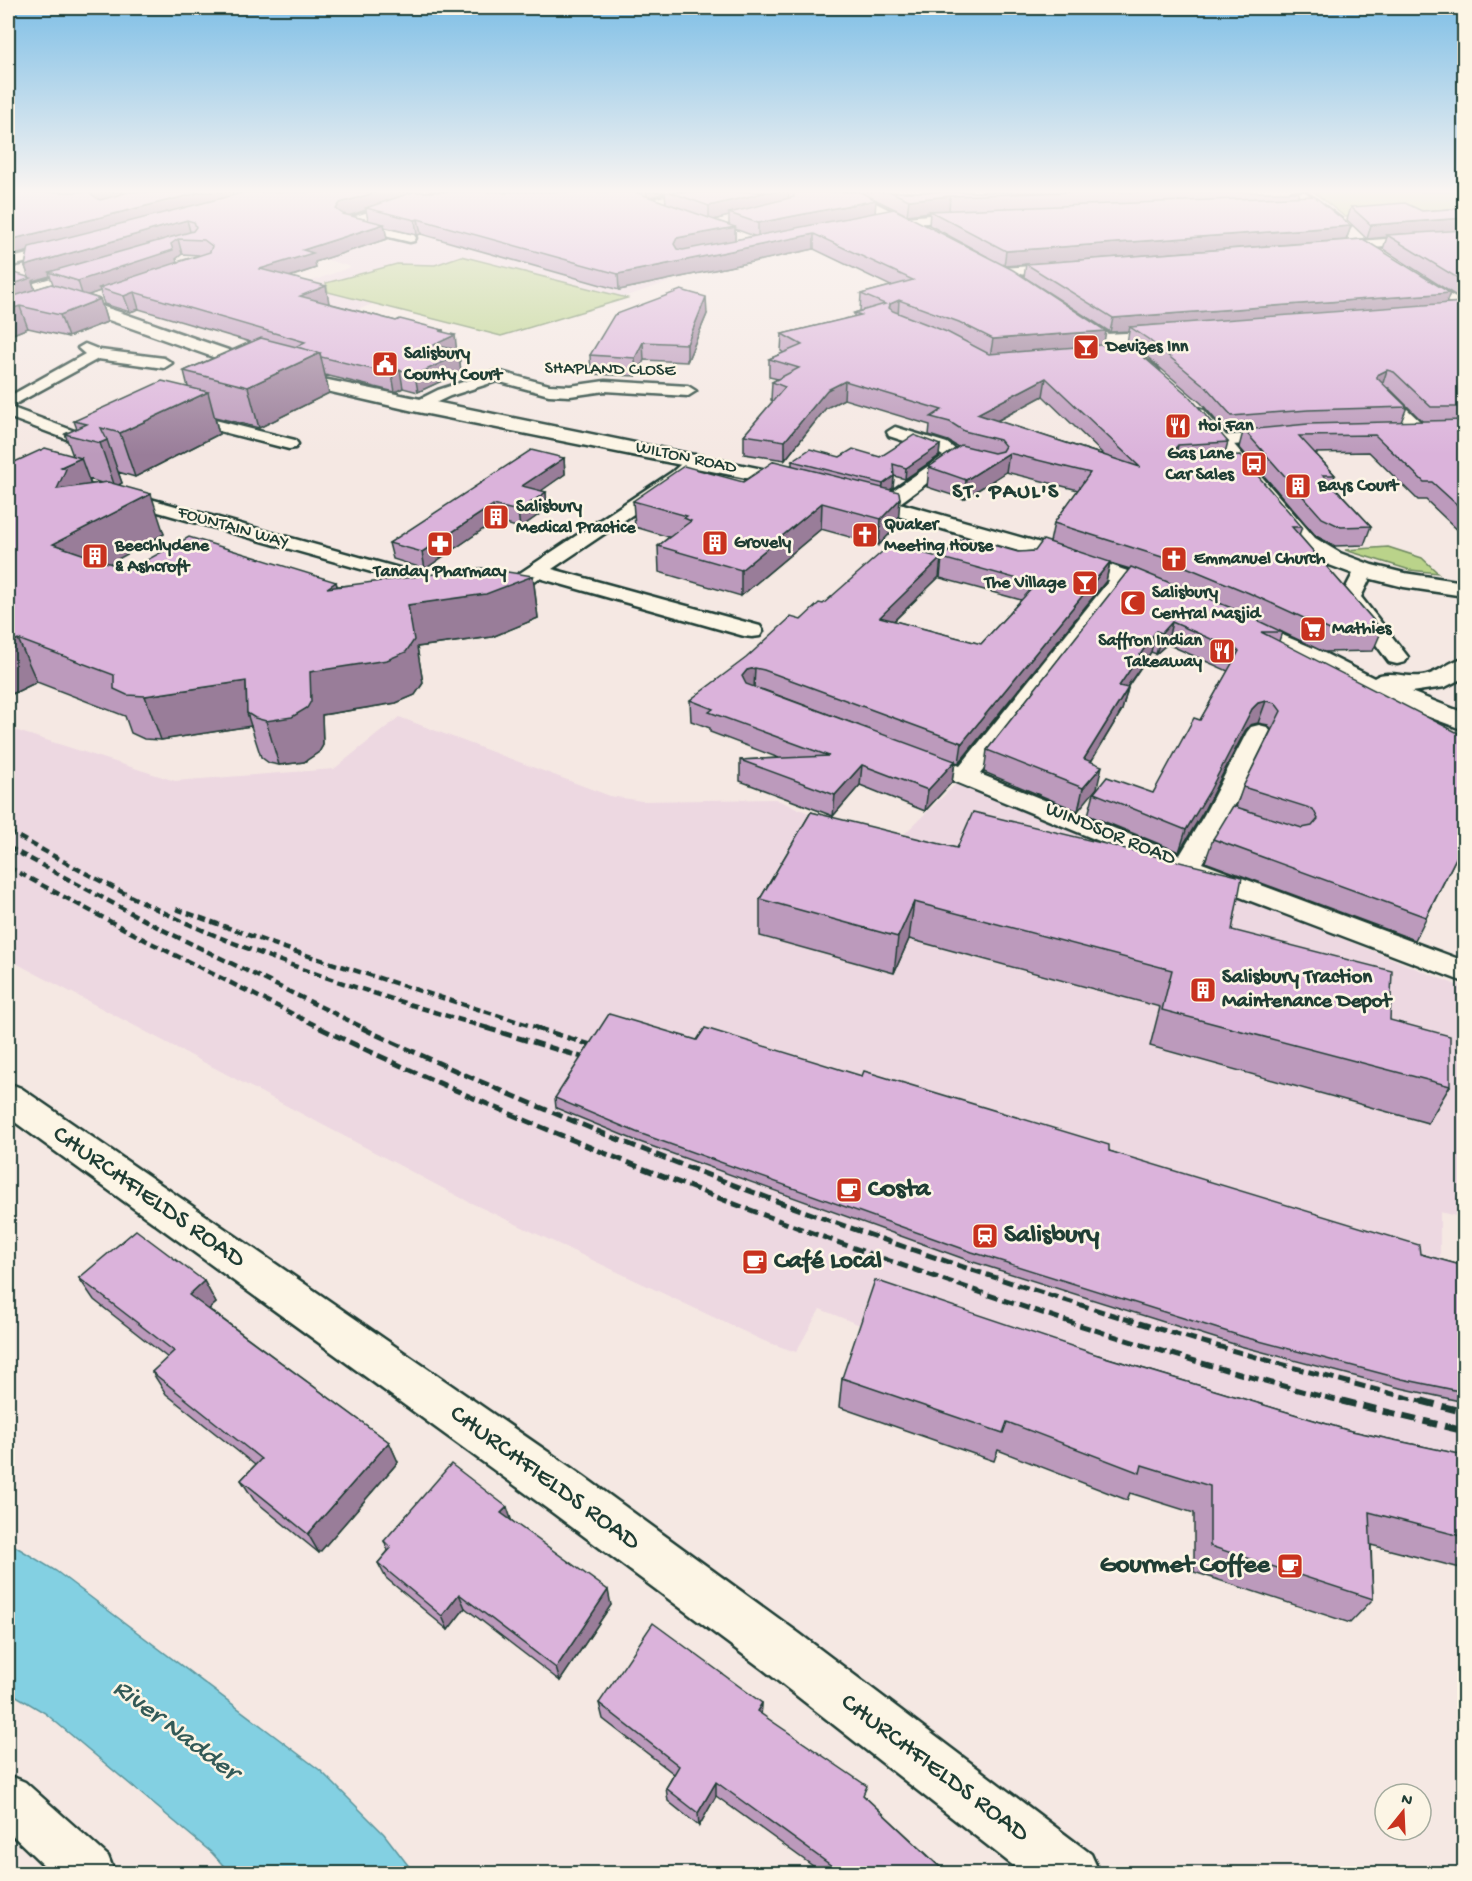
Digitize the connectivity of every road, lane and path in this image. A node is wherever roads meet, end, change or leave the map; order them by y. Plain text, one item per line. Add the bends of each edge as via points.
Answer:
1 (74, 280) edge
2 (1014, 280) edge
3 (1418, 280) edge
4 (8, 283) edge
5 (1026, 287) edge
6 (31, 298) junction
7 (102, 298) edge
8 (1053, 304) edge
9 (81, 305) junction
10 (1464, 310) edge
11 (1441, 313) edge
12 (1184, 334) edge
13 (1104, 346) junction
14 (164, 363) dead end
15 (264, 369) junction
16 (243, 378) edge
17 (1163, 381) edge
18 (687, 391) dead end
19 (1381, 393) edge
20 (194, 401) edge
21 (8, 403) edge
22 (1188, 404) edge
23 (418, 406) junction
24 (8, 412) edge
25 (1396, 431) edge
26 (895, 432) dead end
27 (1292, 435) edge
28 (118, 437) edge
29 (1222, 441) junction
30 (289, 444) dead end
31 (98, 446) junction
32 (955, 456) junction
33 (76, 457) edge
34 (696, 460) junction
35 (973, 460) edge
36 (1243, 467) junction
37 (1222, 468) edge
38 (822, 488) edge
39 (101, 490) edge
40 (843, 493) edge
41 (886, 504) junction
42 (1364, 570) junction
43 (535, 571) junction
44 (1123, 576) junction
45 (1464, 589) edge
46 (1188, 602) edge
47 (1220, 615) edge
48 (752, 631) dead end
49 (1397, 657) dead end
50 (1461, 668) edge
51 (1351, 675) junction
52 (1464, 702) edge
53 (1464, 722) edge
54 (1259, 732) dead end
55 (899, 751) edge
56 (965, 776) junction
57 (1186, 867) junction
58 (1464, 972) edge
59 (8, 1098) edge
60 (8, 1799) edge
61 (90, 1874) edge
62 (1071, 1874) edge

1 - 6 street
2 - 5 main road
3 - 10 street
4 - 6 main road, WILTON ROAD
6 - 9 main road, WILTON ROAD via 60,298
7 - 9 street
8 - 13 main road
9 - 15 main road, WILTON ROAD
10 - 11 street
12 - 13 street
13 - 17 main road via 1126,352
14 - 21 street via 90,351
15 - 16 street
15 - 23 main road, WILTON ROAD
18 - 23 street, SHAPLAND CLOSE via 605,386 549,390 497,376
19 - 25 street via 1424,430
20 - 30 street via 163,416
22 - 29 main road
23 - 34 main road, WILTON ROAD
24 - 31 street
26 - 32 street via 941,447
27 - 29 street
28 - 31 street
29 - 36 main road
31 - 33 street
32 - 35 street
32 - 41 street
34 - 38 main road, WILTON ROAD
34 - 43 street, FOUNTAIN WAY
36 - 37 street
36 - 42 main road via 1306,543
39 - 43 street, FOUNTAIN WAY via 467,593 493,594
40 - 41 main road
41 - 44 main road
42 - 45 main road
42 - 49 street via 1351,597
43 - 48 street
44 - 46 main road
44 - 56 street
47 - 51 main road
50 - 51 main road via 1436,683 1408,686
50 - 52 main road
51 - 53 main road
54 - 57 street via 1228,818
55 - 56 street, WINDSOR ROAD
56 - 57 street, WINDSOR ROAD
57 - 58 street, WINDSOR ROAD
59 - 62 main road, CHURCHFIELDS ROAD via 566,1493 782,1652
60 - 61 street

